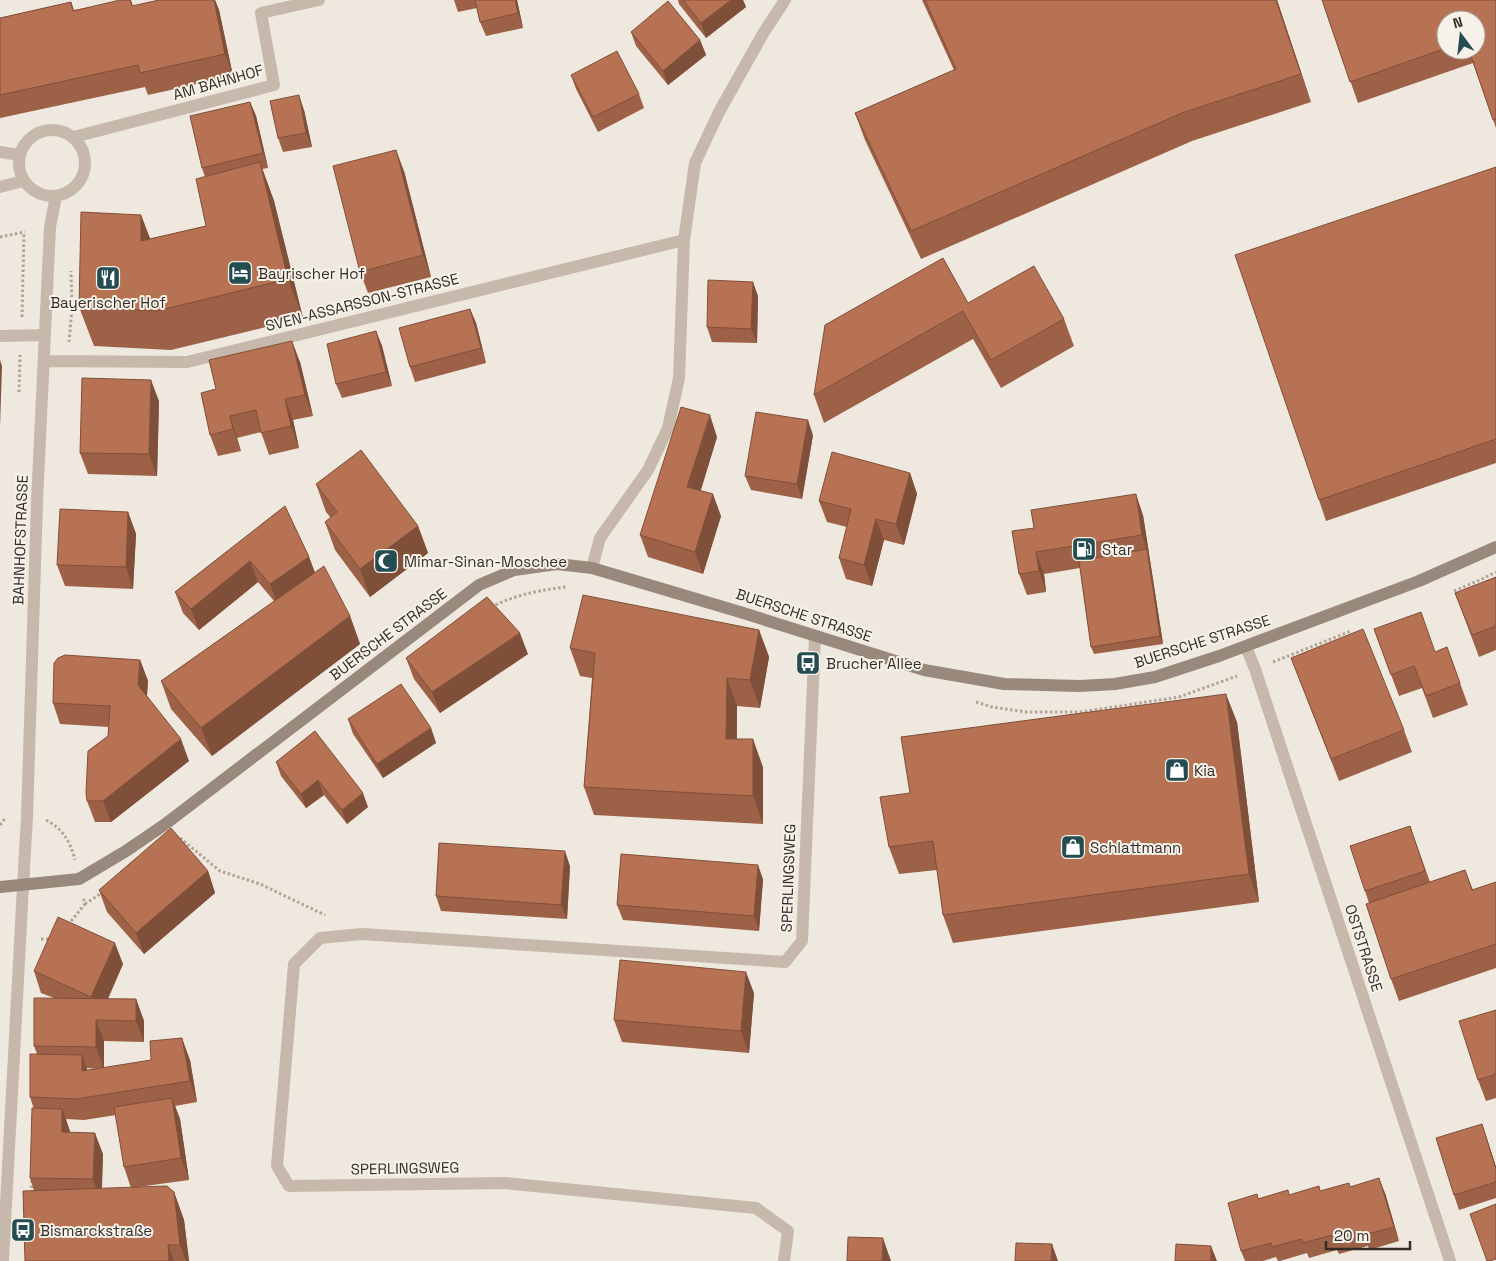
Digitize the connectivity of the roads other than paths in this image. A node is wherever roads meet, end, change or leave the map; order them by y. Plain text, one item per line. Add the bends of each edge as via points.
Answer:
1 (319, 0) edge
2 (785, 0) edge
3 (74, 137) junction
4 (0, 152) edge
5 (19, 155) junction
6 (23, 181) junction
7 (0, 187) edge
8 (56, 196) junction
9 (684, 240) junction
10 (45, 335) junction
11 (0, 336) edge
12 (44, 361) junction
13 (1496, 547) edge
14 (592, 568) junction
15 (814, 636) junction
16 (1246, 647) junction
17 (23, 886) junction
18 (0, 887) edge
19 (2, 1244) edge
20 (3, 1261) edge
21 (784, 1261) edge
22 (1450, 1261) edge

1 - 3 street, AM BAHNHOF via 260,13 274,85
2 - 9 street via 719,112 695,163
3 - 5 street via 53,129 42,130 29,138
3 - 8 street via 85,155 85,169 80,180 68,192
4 - 5 street
5 - 6 street via 18,166
6 - 7 street
6 - 8 street via 41,195
8 - 10 street, BAHNHOFSTRASSE via 50,227
9 - 12 street, SVEN-ASSARSSON-STRASSE via 187,362
9 - 14 street via 679,378 668,428 648,470 600,538
10 - 11 street
10 - 12 street, BAHNHOFSTRASSE
12 - 17 street, BAHNHOFSTRASSE
13 - 16 main road, BUERSCHE STRASSE via 1419,581
14 - 15 main road, BUERSCHE STRASSE
14 - 17 main road, BUERSCHE STRASSE via 557,564 514,570 479,585 126,851 79,878
15 - 16 main road, BUERSCHE STRASSE via 924,670 1004,684 1045,686 1115,684 1155,677
15 - 21 street, SPERLINGSWEG via 802,942 785,962 362,934 320,938 294,964 277,1166 289,1186 504,1183 756,1208 788,1231
16 - 22 street, OSTSTRASSE
17 - 18 main road
17 - 19 street, BAHNHOFSTRASSE
19 - 20 street, BAHNHOFSTRASSE

